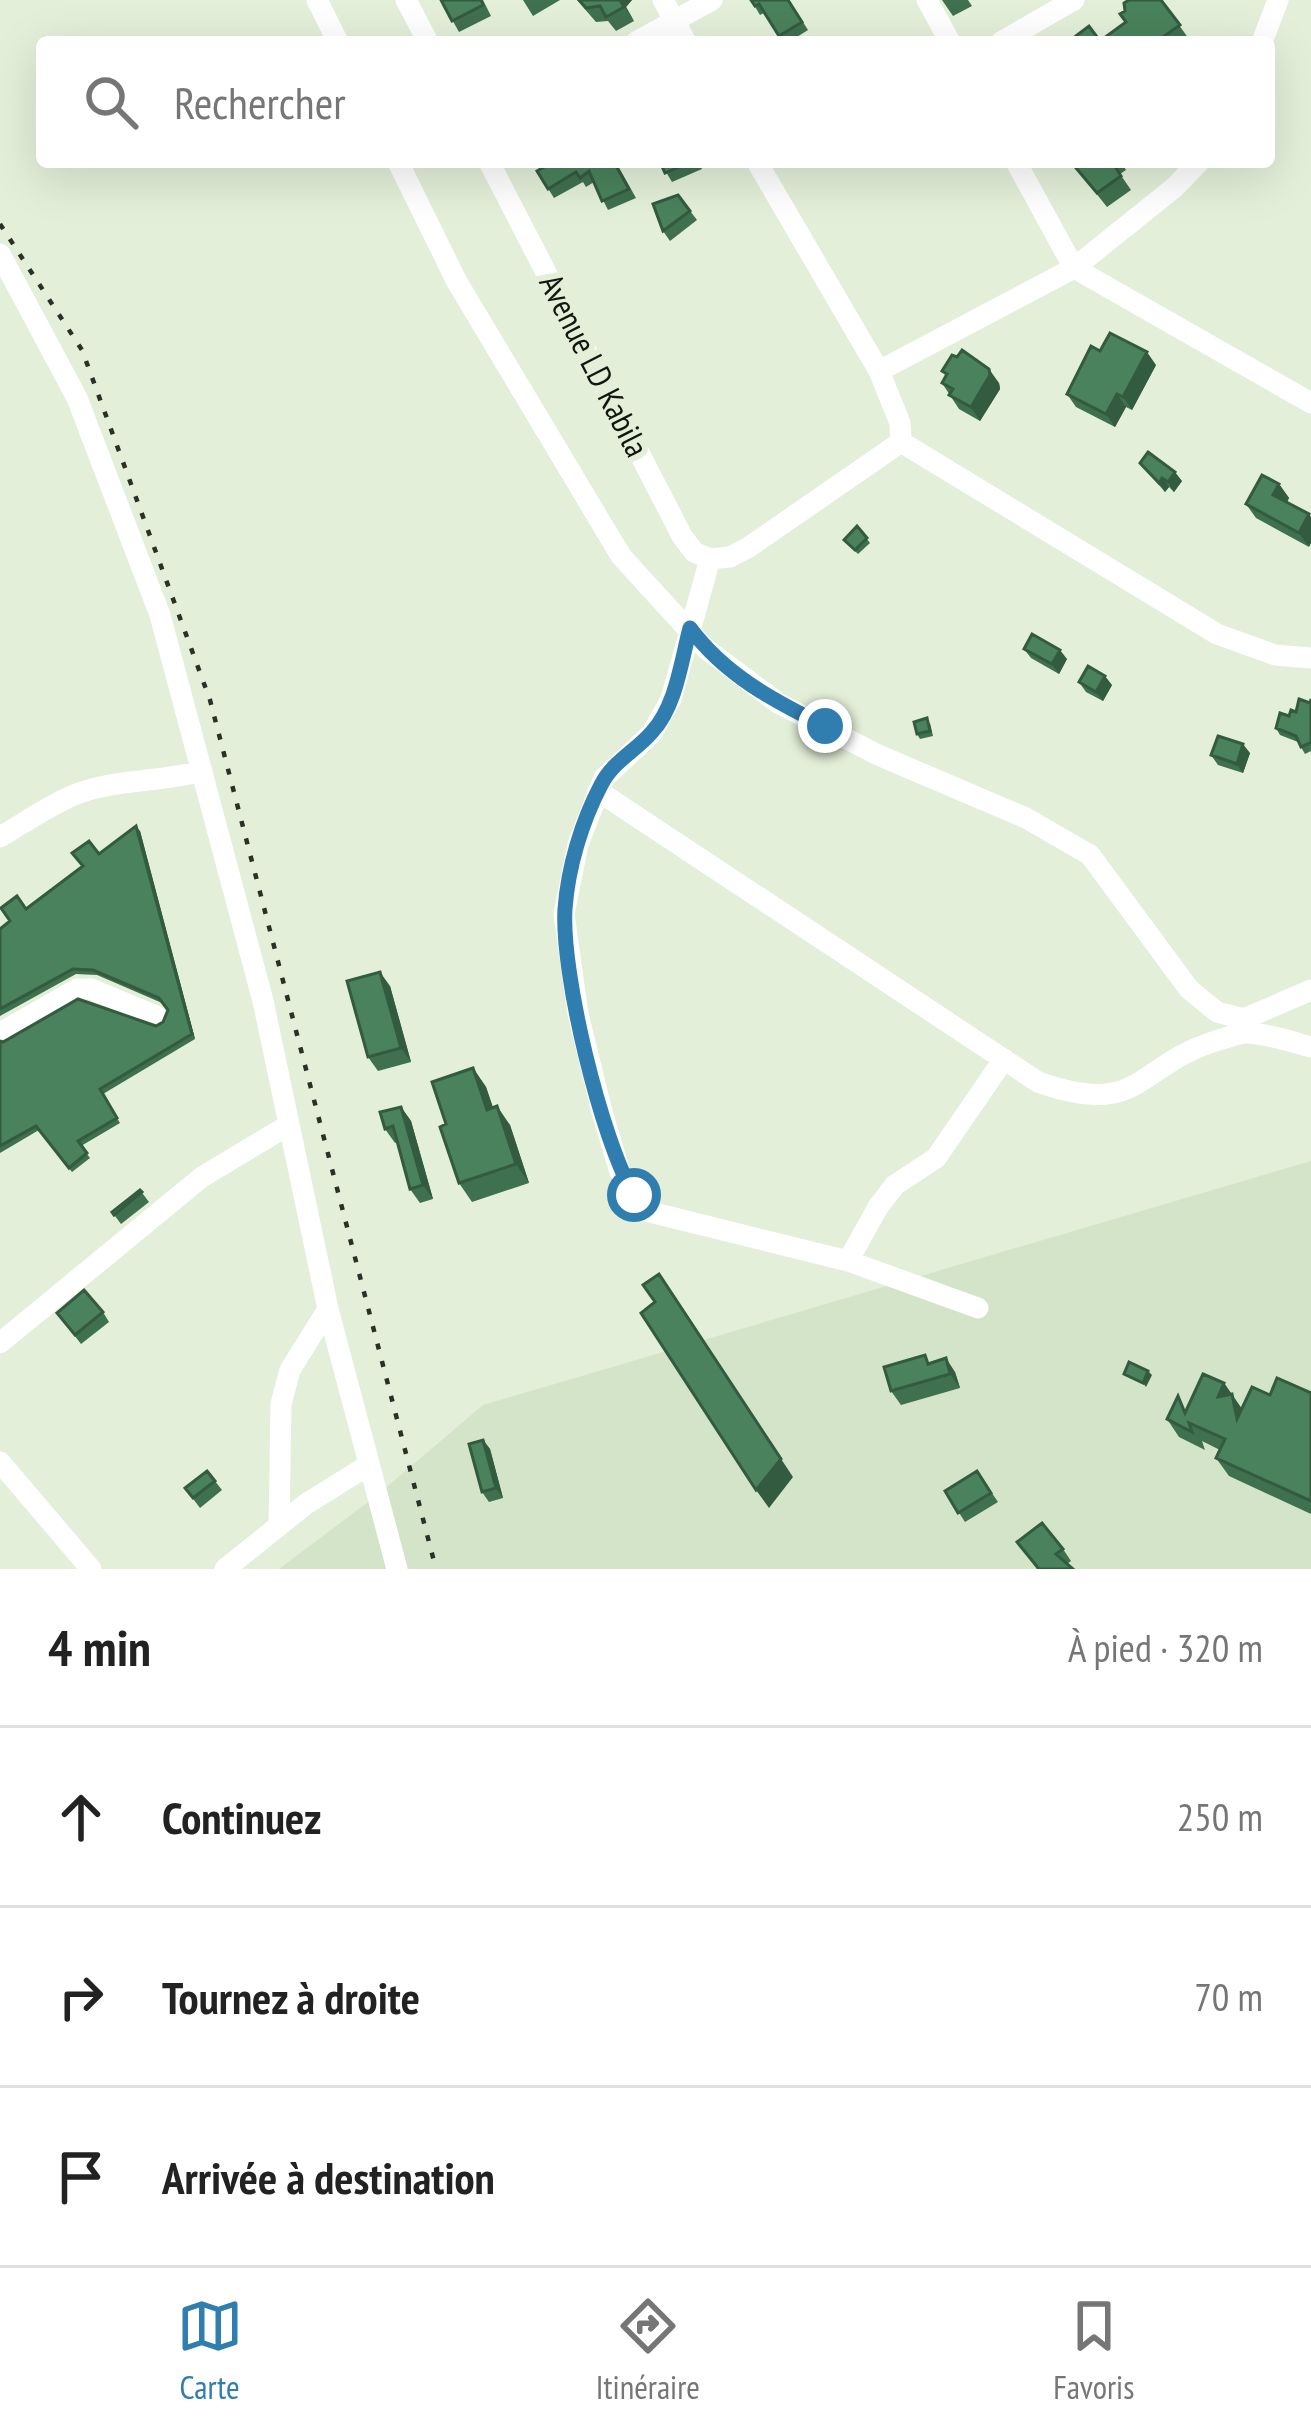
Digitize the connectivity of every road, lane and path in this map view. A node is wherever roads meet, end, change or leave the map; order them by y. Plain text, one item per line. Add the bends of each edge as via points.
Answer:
1 (317, 0) edge
2 (406, 0) edge
3 (663, 0) edge
4 (712, 0) edge
5 (927, 0) edge
6 (1074, 0) edge
7 (1278, 0) edge
8 (673, 21) junction
9 (335, 36) edge
10 (425, 36) edge
11 (647, 36) edge
12 (682, 36) edge
13 (947, 36) edge
14 (1011, 36) edge
15 (1264, 36) edge
16 (408, 168) edge
17 (492, 168) edge
18 (761, 168) edge
19 (1019, 168) edge
20 (1192, 168) edge
21 (0, 254) edge
22 (1074, 268) junction
23 (879, 371) junction
24 (1311, 404) edge
25 (901, 442) junction
26 (710, 560) junction
27 (690, 628) junction
28 (1311, 658) edge
29 (202, 772) junction
30 (598, 791) junction
31 (0, 837) edge
32 (1311, 990) edge
33 (156, 1016) dead end
34 (1245, 1026) junction
35 (0, 1033) edge
36 (1311, 1047) edge
37 (1004, 1059) junction
38 (287, 1126) junction
39 (848, 1261) junction
40 (978, 1308) dead end
41 (328, 1309) junction
42 (0, 1343) edge
43 (0, 1462) edge
44 (367, 1466) junction
45 (279, 1525) junction
46 (91, 1569) edge
47 (225, 1569) edge
48 (397, 1569) edge

1 - 9 street
2 - 10 street
3 - 8 street
4 - 8 street
5 - 13 street
6 - 14 street
7 - 15 street
8 - 11 street
8 - 12 street
16 - 27 street via 457,283 621,556
17 - 26 street, Avenue LD Kabila via 682,536
18 - 23 street
19 - 22 street
20 - 22 street
21 - 29 street via 115,488
22 - 23 street
22 - 24 street
23 - 25 street
25 - 26 street via 749,547
25 - 28 street via 1217,634
26 - 27 street
27 - 30 street via 662,719
27 - 34 street via 729,670 778,703 1090,855 1190,989
29 - 31 street via 72,796
29 - 38 street
30 - 37 street
30 - 39 street via 564,914 578,1014 620,1172 646,1210
32 - 34 street
33 - 35 street via 77,989
34 - 36 street
34 - 37 street via 1135,1088 1105,1096 1037,1082
37 - 39 street via 936,1159 895,1185 878,1207
38 - 41 street
38 - 42 street via 202,1178
39 - 40 street
41 - 44 street
41 - 45 street via 290,1370 281,1403
43 - 46 street
44 - 45 street
44 - 48 street
45 - 47 street

